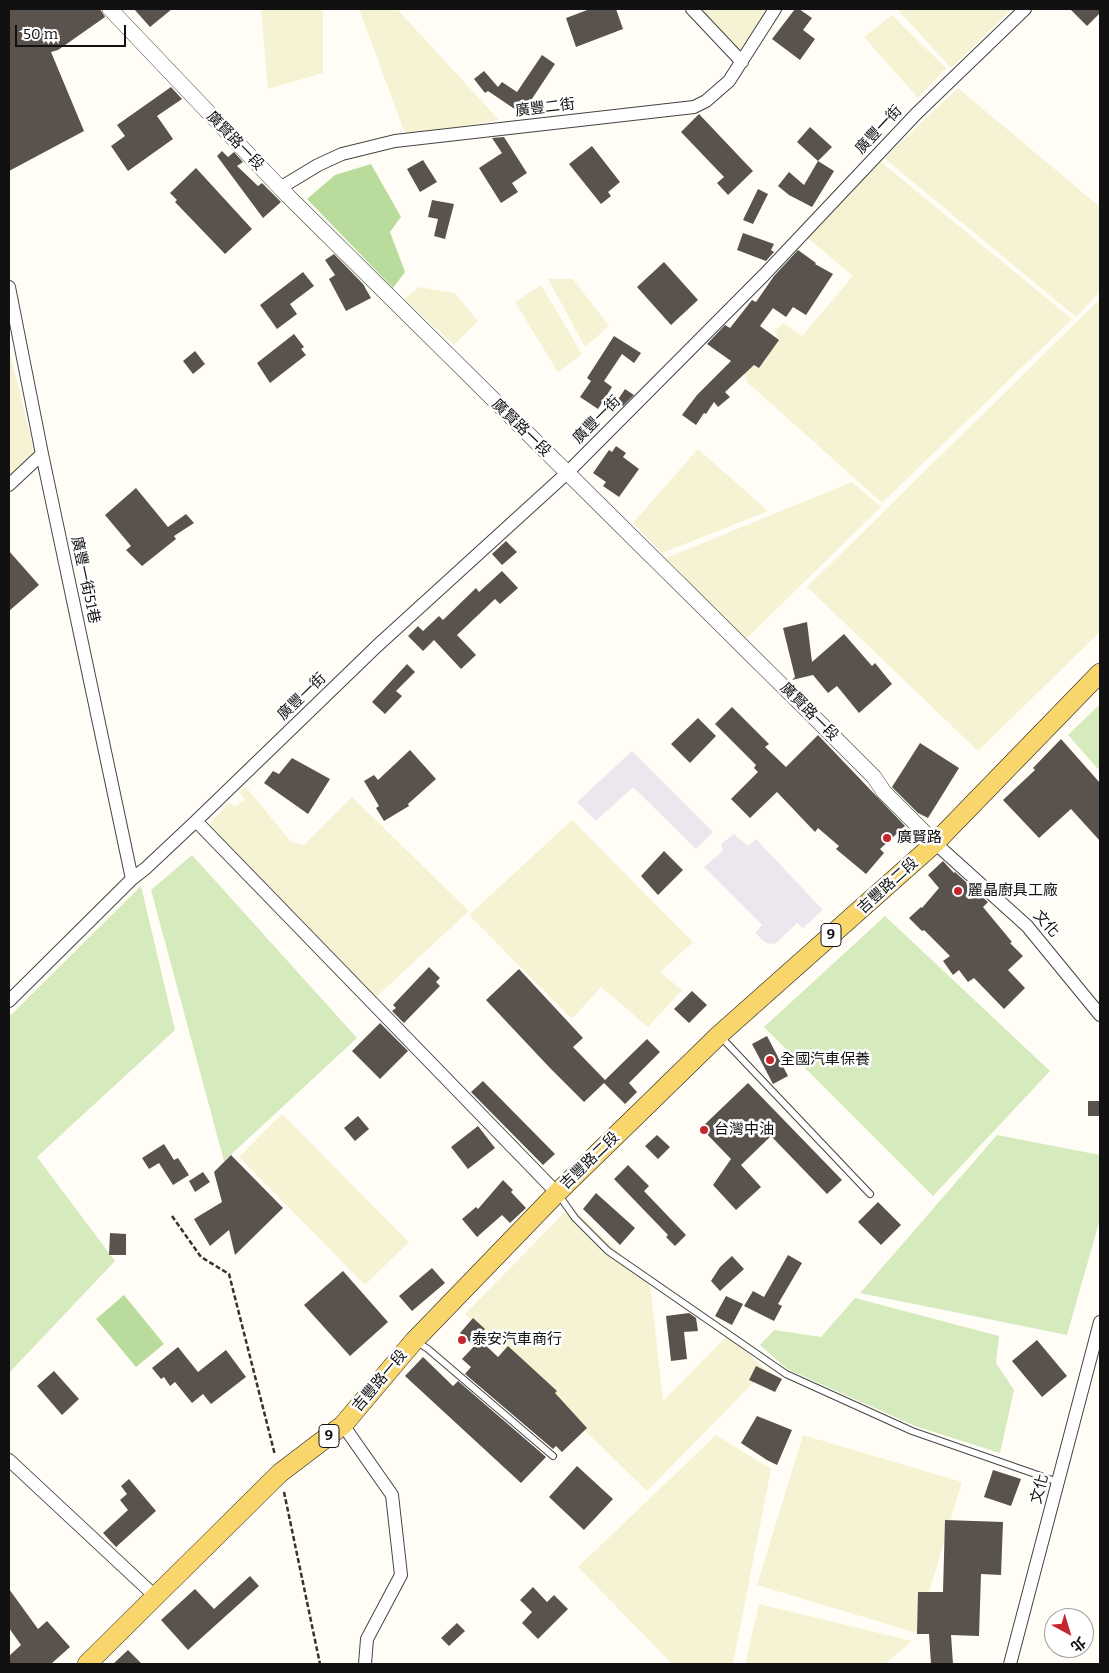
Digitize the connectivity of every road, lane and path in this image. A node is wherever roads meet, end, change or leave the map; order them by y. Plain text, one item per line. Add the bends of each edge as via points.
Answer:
1 (110, 9) edge
2 (692, 9) edge
3 (775, 9) edge
4 (1025, 9) edge
5 (742, 62) junction
6 (280, 188) junction
7 (9, 288) edge
8 (42, 454) junction
9 (567, 472) junction
10 (9, 485) edge
11 (1100, 673) edge
12 (196, 821) junction
13 (935, 843) junction
14 (132, 879) junction
15 (9, 1001) edge
16 (1100, 1015) edge
17 (719, 1035) junction
18 (557, 1193) junction
19 (870, 1194) dead end
20 (172, 1216) dead end
21 (1100, 1322) edge
22 (414, 1340) junction
23 (343, 1425) junction
24 (553, 1456) dead end
25 (9, 1460) edge
26 (280, 1473) junction
27 (1058, 1482) junction
28 (156, 1597) junction
29 (87, 1664) edge
30 (320, 1664) edge
31 (364, 1664) edge
32 (1010, 1664) edge

1 - 6 street, 廣賢路一段
2 - 5 street
3 - 5 street, 廣豐二街
4 - 9 street, 廣豐一街 via 916,114 764,275
5 - 6 street, 廣豐二街 via 729,81 694,107 395,141 342,154
6 - 9 street, 廣賢路一段
7 - 8 street, 廣豐一街51巷
8 - 10 street
8 - 14 street, 廣豐一街51巷
9 - 12 street, 廣豐一街 via 377,646
9 - 13 street, 廣賢路一段 via 874,777 884,792
11 - 13 main road, 吉豐路二段 / 9
12 - 14 street, 廣豐一街
12 - 18 street
13 - 16 street, 文化 via 1027,926
13 - 17 main road, 吉豐路二段 / 9
14 - 15 street, 廣豐一街
17 - 18 main road, 吉豐路二段 / 9
17 - 19 lane
18 - 22 main road, 吉豐路一段 / 9
18 - 27 lane via 575,1218 608,1251 786,1374 912,1431
20 - 26 path via 201,1257 229,1274
21 - 27 street, 文化
22 - 23 main road, 吉豐路一段 / 9
22 - 24 lane
23 - 26 main road, 吉豐路一段 / 9
23 - 31 street via 392,1495 401,1575 367,1639
25 - 28 street
26 - 28 main road, 吉豐路一段 / 9
26 - 30 path
27 - 32 street, 文化
28 - 29 main road, 吉豐路一段 / 9

